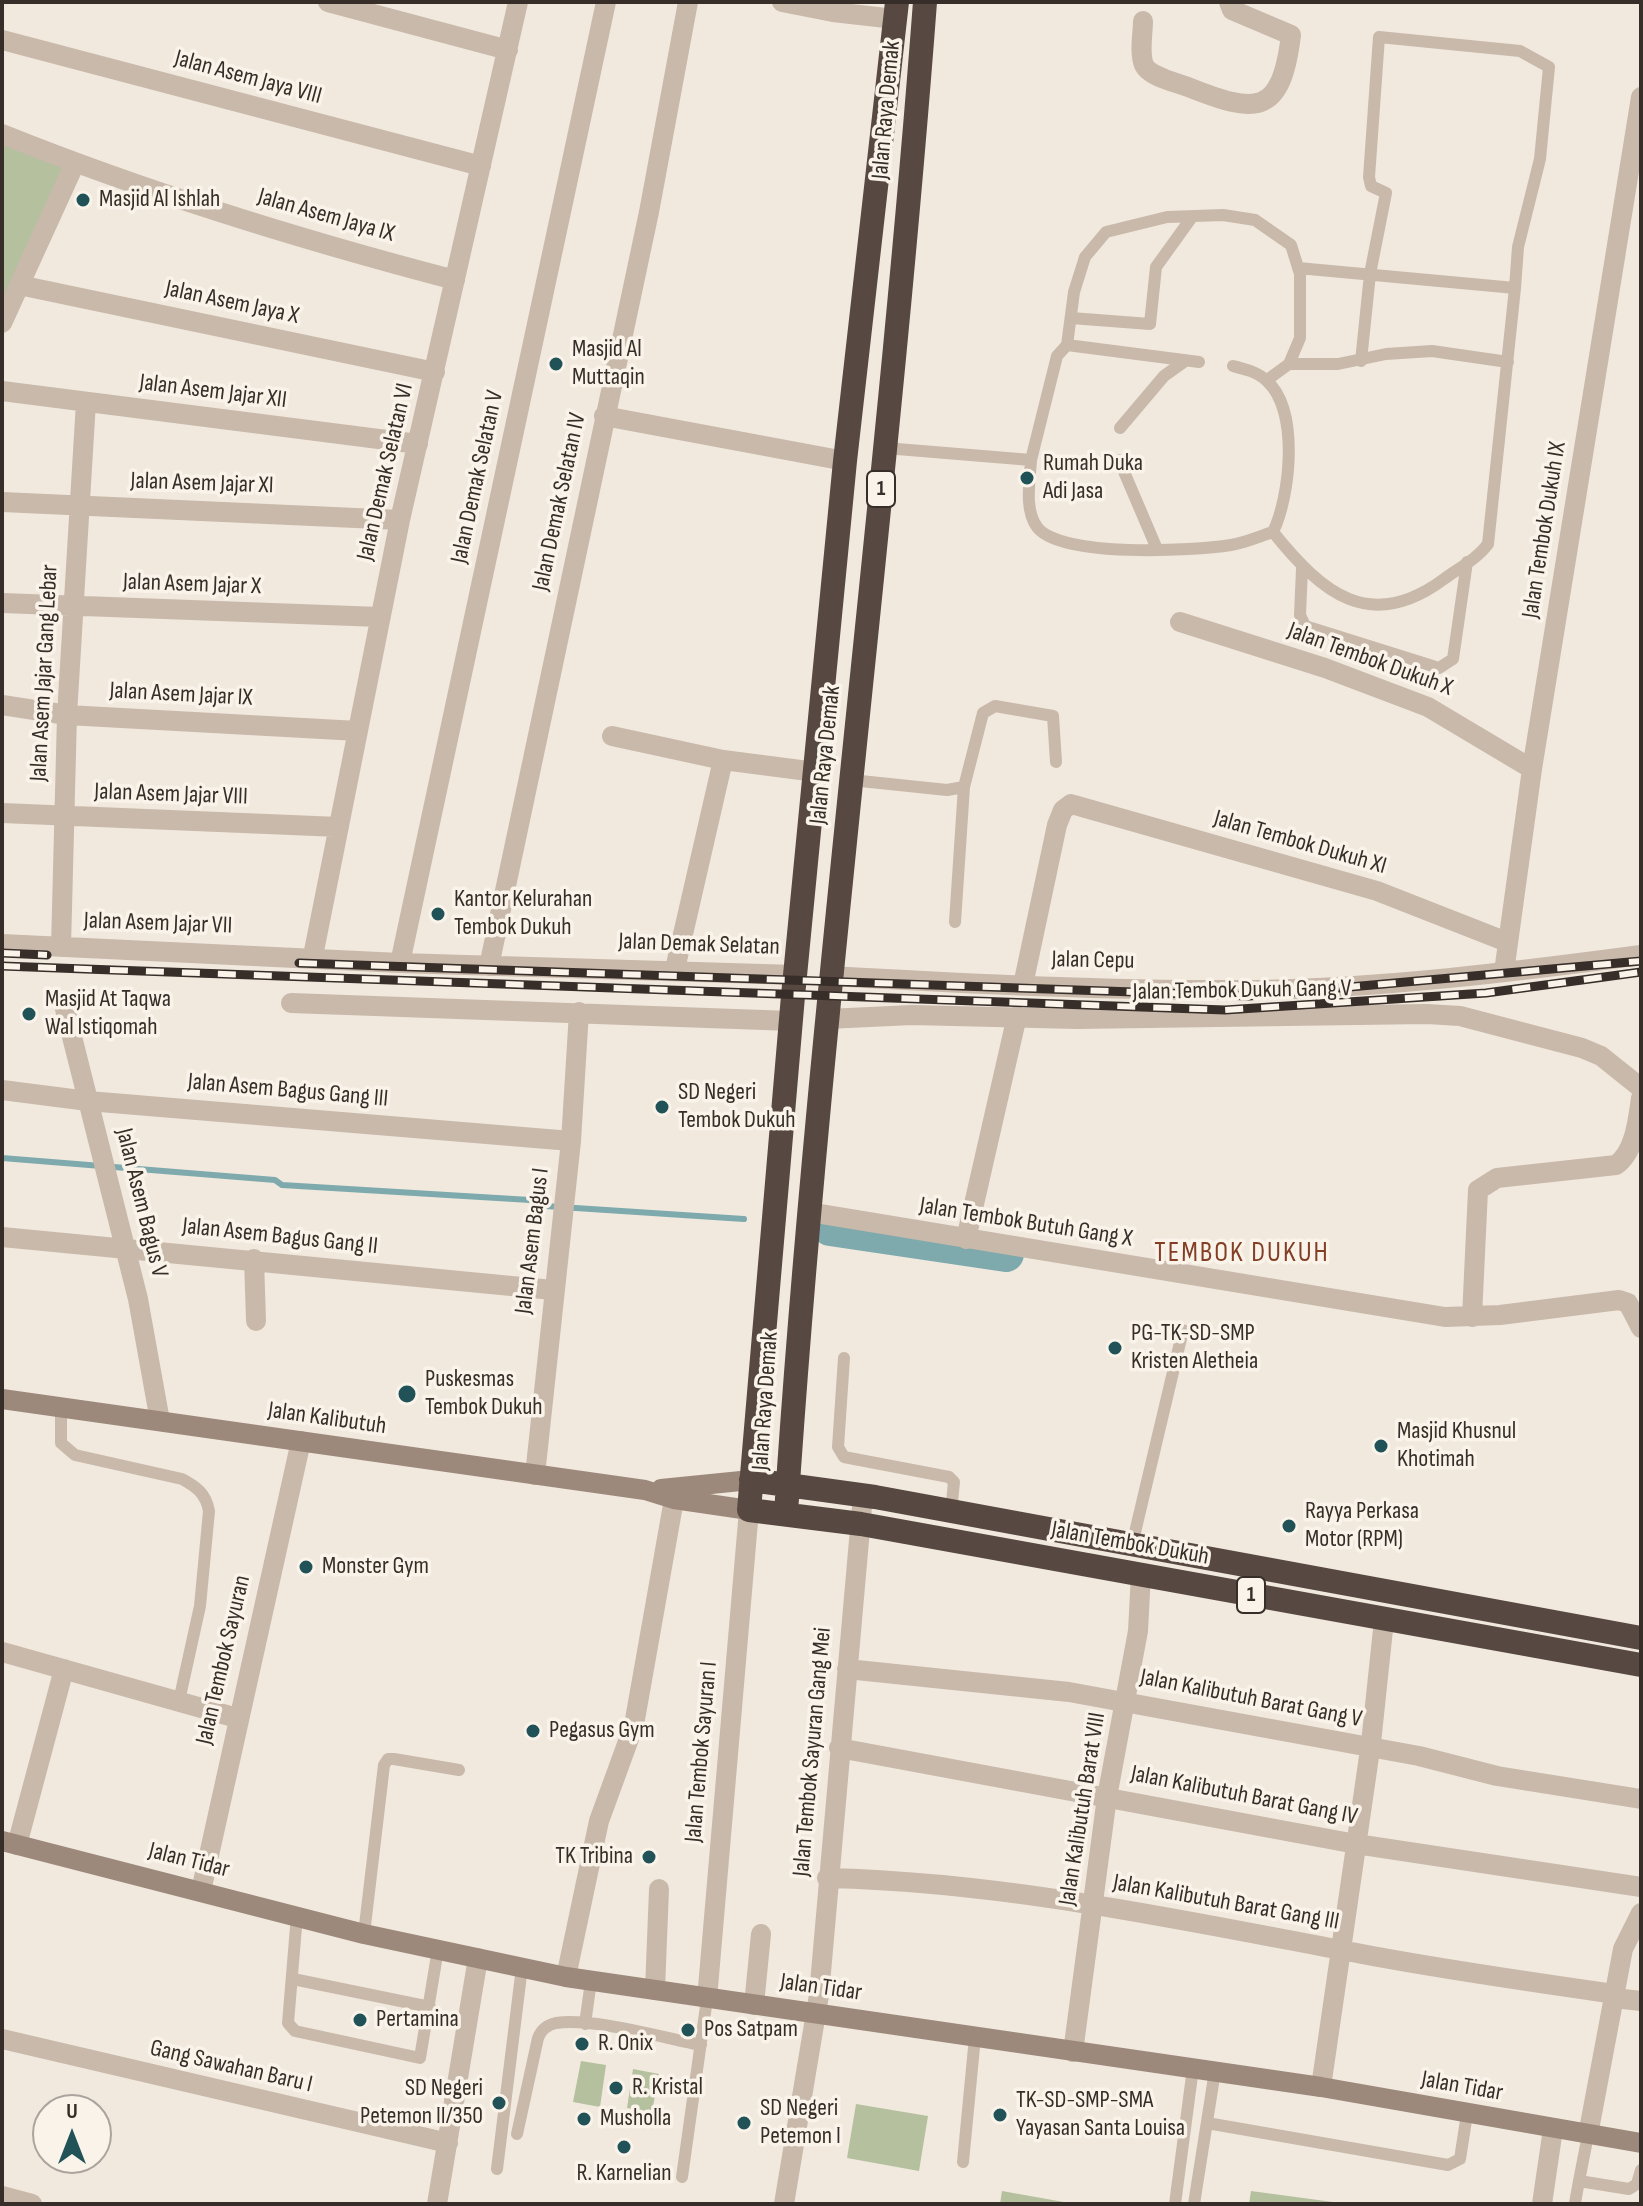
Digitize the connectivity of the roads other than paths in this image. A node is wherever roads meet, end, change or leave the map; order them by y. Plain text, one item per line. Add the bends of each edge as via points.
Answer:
1 (328, 2) edge
2 (518, 2) edge
3 (606, 2) edge
4 (688, 2) edge
5 (782, 2) edge
6 (925, 2) edge
7 (1229, 2) edge
8 (896, 10) edge
9 (1143, 21) dead end
10 (2, 40) edge
11 (508, 50) junction
12 (1641, 97) edge
13 (2, 134) edge
14 (75, 163) junction
15 (481, 166) junction
16 (1192, 217) junction
17 (1298, 268) junction
18 (1370, 274) junction
19 (455, 280) junction
20 (19, 285) junction
21 (1515, 288) junction
22 (861, 311) junction
23 (898, 313) junction
24 (1071, 318) junction
25 (2, 323) edge
26 (1067, 345) junction
27 (1361, 361) junction
28 (1508, 362) junction
29 (1289, 364) junction
30 (1233, 366) dead end
31 (435, 372) junction
32 (1267, 380) junction
33 (2, 391) edge
34 (86, 402) junction
35 (604, 416) junction
36 (1120, 428) dead end
37 (418, 444) junction
38 (885, 448) junction
39 (1031, 460) junction
40 (1119, 460) dead end
41 (845, 461) junction
42 (2, 502) edge
43 (80, 505) junction
44 (400, 520) junction
45 (1273, 532) junction
46 (1157, 549) junction
47 (1467, 562) junction
48 (1302, 569) junction
49 (2, 603) edge
50 (75, 607) junction
51 (380, 617) junction
52 (1180, 622) dead end
53 (2, 705) edge
54 (67, 715) junction
55 (358, 731) junction
56 (612, 736) dead end
57 (723, 760) junction
58 (1056, 762) dead end
59 (1532, 769) junction
60 (816, 772) junction
61 (851, 780) junction
62 (964, 787) junction
63 (2, 813) edge
64 (64, 816) junction
65 (339, 827) junction
66 (955, 922) dead end
67 (1507, 942) junction
68 (2, 944) edge
69 (61, 947) junction
70 (1641, 955) edge
71 (313, 956) junction
72 (400, 963) junction
73 (489, 966) junction
74 (675, 969) junction
75 (1504, 972) junction
76 (795, 975) junction
77 (830, 976) junction
78 (1023, 985) junction
79 (63, 1001) dead end
80 (291, 1003) dead end
81 (579, 1012) junction
82 (1017, 1016) junction
83 (827, 1019) junction
84 (791, 1021) junction
85 (1641, 1088) edge
86 (2, 1090) edge
87 (1641, 1098) edge
88 (88, 1101) junction
89 (571, 1141) junction
90 (809, 1212) junction
91 (2, 1237) edge
92 (966, 1239) junction
93 (126, 1249) junction
94 (254, 1259) junction
95 (553, 1290) junction
96 (1472, 1317) junction
97 (256, 1321) dead end
98 (1641, 1328) edge
99 (1183, 1330) dead end
100 (844, 1358) dead end
101 (2, 1399) edge
102 (61, 1406) junction
103 (160, 1421) junction
104 (301, 1441) junction
105 (535, 1475) junction
106 (751, 1480) junction
107 (788, 1483) junction
108 (675, 1493) junction
109 (863, 1495) junction
110 (749, 1510) junction
111 (951, 1512) junction
112 (786, 1513) junction
113 (861, 1524) junction
114 (1132, 1545) junction
115 (1141, 1574) junction
116 (1384, 1620) junction
117 (1641, 1638) edge
118 (2, 1652) edge
119 (1641, 1665) edge
120 (64, 1669) junction
121 (847, 1669) junction
122 (179, 1701) junction
123 (1126, 1701) junction
124 (237, 1718) junction
125 (839, 1748) junction
126 (1369, 1749) junction
127 (459, 1770) dead end
128 (1107, 1797) junction
129 (1641, 1799) edge
130 (10, 1843) edge
131 (1356, 1844) junction
132 (827, 1878) junction
133 (1641, 1887) edge
134 (659, 1889) dead end
135 (201, 1891) junction
136 (1094, 1906) junction
137 (1641, 1913) edge
138 (297, 1915) junction
139 (364, 1934) junction
140 (761, 1934) dead end
141 (438, 1949) junction
142 (1340, 1949) junction
143 (478, 1958) junction
144 (522, 1967) junction
145 (566, 1977) junction
146 (293, 1979) junction
147 (591, 1981) junction
148 (655, 1990) junction
149 (1614, 1996) junction
150 (707, 1999) junction
151 (1641, 2001) edge
152 (754, 2005) junction
153 (430, 2007) junction
154 (816, 2013) junction
155 (585, 2024) junction
156 (975, 2037) junction
157 (2, 2039) edge
158 (701, 2045) junction
159 (1073, 2052) junction
160 (1193, 2068) junction
161 (1215, 2071) junction
162 (1321, 2087) junction
163 (1467, 2114) junction
164 (1207, 2123) junction
165 (1553, 2129) junction
166 (517, 2134) dead end
167 (1588, 2135) junction
168 (448, 2143) junction
169 (1641, 2143) edge
170 (963, 2162) dead end
171 (497, 2169) dead end
172 (1641, 2170) edge
173 (682, 2177) dead end
174 (1579, 2181) junction
175 (2, 2196) edge
176 (1575, 2203) edge
177 (32, 2204) edge
178 (437, 2204) edge
179 (784, 2204) edge
180 (1175, 2204) edge
181 (1194, 2204) edge
182 (1542, 2204) edge

1 - 11 street
2 - 11 street, Jalan Demak Selatan VI
3 - 72 street, Jalan Demak Selatan V
4 - 35 street, Jalan Demak Selatan IV
5 - 8 street
6 - 23 highway, Jalan Raya Demak / 1
7 - 9 street via 1232,10 1291,35 1282,85 1251,106 1230,104 1152,72 1143,60
8 - 22 highway, Jalan Raya Demak / 1
10 - 15 street, Jalan Asem Jaya VIII
11 - 15 street, Jalan Demak Selatan VI
12 - 59 street, Jalan Tembok Dukuh IX
13 - 14 street, Jalan Asem Jaya IX
14 - 19 street, Jalan Asem Jaya IX via 269,227
14 - 20 street
15 - 19 street, Jalan Demak Selatan VI
16 - 17 lane via 1255,220 1291,245
16 - 24 lane via 1167,217 1106,232 1085,257
16 - 24 lane via 1156,267 1150,324
17 - 18 lane
17 - 29 lane via 1300,338
18 - 21 lane
18 - 21 lane via 1386,193 1369,182 1379,37 1520,51 1549,67 1540,159 1518,247
18 - 27 lane
19 - 31 street, Jalan Demak Selatan VI
20 - 25 street
20 - 31 street, Jalan Asem Jaya X
21 - 28 lane
22 - 23 highway
22 - 41 highway, Jalan Raya Demak / 1
23 - 38 highway, Jalan Raya Demak / 1
24 - 26 lane
26 - 36 lane via 1192,362 1164,376
26 - 39 lane via 1057,356
27 - 28 lane via 1432,351
27 - 29 lane
28 - 47 lane via 1488,544
29 - 32 lane
30 - 32 lane
31 - 37 street, Jalan Demak Selatan VI
32 - 45 lane via 1288,438 1289,484
33 - 34 street, Jalan Asem Jajar XII
34 - 37 street, Jalan Asem Jajar XII
34 - 43 street, Jalan Asem Jajar Gang Lebar
35 - 41 street
35 - 73 street, Jalan Demak Selatan IV
37 - 44 street, Jalan Demak Selatan VI
38 - 39 lane
38 - 61 highway, Jalan Raya Demak / 1
39 - 46 lane via 1029,509 1038,528 1054,541
40 - 46 lane
41 - 60 highway, Jalan Raya Demak / 1
42 - 43 street, Jalan Asem Jajar XI
43 - 44 street, Jalan Asem Jajar XI
43 - 50 street, Jalan Asem Jajar Gang Lebar
44 - 51 street, Jalan Demak Selatan VI
45 - 46 lane via 1233,545
45 - 48 lane
47 - 48 lane via 1411,601 1382,607 1345,598
47 - 48 lane via 1453,659 1439,668 1305,626 1300,615
49 - 50 street, Jalan Asem Jajar X
50 - 51 street, Jalan Asem Jajar X
50 - 54 street, Jalan Asem Jajar Gang Lebar
51 - 55 street, Jalan Demak Selatan VI
52 - 59 street, Jalan Tembok Dukuh X via 1428,707
53 - 54 street, Jalan Asem Jajar IX
54 - 55 street, Jalan Asem Jajar IX
54 - 64 street, Jalan Asem Jajar Gang Lebar
55 - 65 street, Jalan Demak Selatan VI
56 - 57 street
57 - 60 street
57 - 74 street
58 - 62 lane via 1053,716 995,706 983,713
59 - 67 street, Jalan Tembok Dukuh IX
60 - 76 highway, Jalan Raya Demak / 1
61 - 62 lane via 947,790
61 - 77 highway, Jalan Raya Demak / 1
62 - 66 lane
63 - 64 street, Jalan Asem Jajar VIII
64 - 65 street, Jalan Asem Jajar VIII
64 - 69 street, Jalan Asem Jajar Gang Lebar
65 - 71 street, Jalan Demak Selatan VI
67 - 75 street, Jalan Tembok Dukuh IX
67 - 78 street, Jalan Tembok Dukuh XI via 1377,891 1075,804 1060,815
68 - 69 street, Jalan Asem Jajar VII
69 - 71 street, Jalan Asem Jajar VII
70 - 75 street, Jalan Cepu
71 - 72 street, Jalan Demak Selatan
72 - 73 street, Jalan Demak Selatan
73 - 74 street, Jalan Demak Selatan
74 - 76 street, Jalan Demak Selatan
75 - 78 street, Jalan Cepu via 1255,990
76 - 84 highway, Jalan Raya Demak / 1
77 - 78 street, Jalan Cepu
77 - 83 highway, Jalan Raya Demak / 1
79 - 88 street, Jalan Asem Bagus V
80 - 81 street
81 - 84 street
81 - 89 street, Jalan Asem Bagus I
82 - 83 street, Jalan Tembok Dukuh Gang V
82 - 85 street, Jalan Tembok Dukuh Gang V via 1460,1016 1582,1048 1601,1056
82 - 92 street
83 - 90 highway, Jalan Raya Demak / 1
84 - 106 highway, Jalan Raya Demak / 1
86 - 88 street, Jalan Asem Bagus Gang III
87 - 96 street via 1631,1147 1616,1165 1497,1178 1478,1190
88 - 89 street, Jalan Asem Bagus Gang III
88 - 93 street, Jalan Asem Bagus V
89 - 95 street, Jalan Asem Bagus I
90 - 92 street, Jalan Tembok Butuh Gang X
90 - 107 highway, Jalan Raya Demak / 1
91 - 93 street, Jalan Asem Bagus Gang II
92 - 96 street, Jalan Tembok Butuh Gang X via 1290,1294
93 - 94 street, Jalan Asem Bagus Gang II
93 - 103 street, Jalan Asem Bagus V
94 - 95 street, Jalan Asem Bagus Gang II
94 - 97 street
95 - 105 street, Jalan Asem Bagus I
96 - 98 street, Jalan Tembok Butuh Gang X via 1619,1300 1628,1303
99 - 114 lane
100 - 111 lane via 838,1447 844,1457 949,1477 954,1482
101 - 102 street, Jalan Kalibutuh
102 - 103 street, Jalan Kalibutuh
102 - 122 lane via 61,1443 75,1455 182,1479 207,1498 200,1606
103 - 104 street, Jalan Kalibutuh
104 - 105 street, Jalan Kalibutuh
104 - 124 street, Jalan Tembok Sayuran
105 - 108 street, Jalan Kalibutuh
106 - 107 highway, Jalan Tembok Dukuh
106 - 108 street, Jalan Kalibutuh
106 - 110 highway, Jalan Raya Demak / 1
107 - 109 highway, Jalan Tembok Dukuh / 1
107 - 112 highway, Jalan Raya Demak
108 - 110 street, Jalan Kalibutuh
108 - 145 street via 634,1725 599,1821
109 - 111 highway, Jalan Tembok Dukuh / 1
109 - 113 street, Jalan Tembok Sayuran Gang Mei
110 - 112 highway, Jalan Tembok Dukuh / 1
110 - 150 street, Jalan Tembok Sayuran I
111 - 114 highway, Jalan Tembok Dukuh / 1
112 - 113 highway, Jalan Tembok Dukuh / 1
113 - 115 highway, Jalan Tembok Dukuh / 1
113 - 121 street, Jalan Tembok Sayuran Gang Mei
114 - 117 highway, Jalan Tembok Dukuh / 1
115 - 116 highway, Jalan Tembok Dukuh / 1
115 - 123 street, Jalan Kalibutuh Barat VIII
116 - 119 highway, Jalan Tembok Dukuh / 1
116 - 126 street
118 - 120 street
120 - 122 street
120 - 130 street
121 - 123 street, Jalan Kalibutuh Barat Gang V
121 - 125 street, Jalan Tembok Sayuran Gang Mei
122 - 124 street
123 - 126 street, Jalan Kalibutuh Barat Gang V
123 - 128 street, Jalan Kalibutuh Barat VIII
124 - 135 street, Jalan Tembok Sayuran
125 - 128 street, Jalan Kalibutuh Barat Gang IV
125 - 132 street, Jalan Tembok Sayuran Gang Mei
126 - 129 street, Jalan Kalibutuh Barat Gang V
126 - 131 street
127 - 139 lane via 394,1759 384,1765
128 - 131 street, Jalan Kalibutuh Barat Gang IV
128 - 136 street, Jalan Kalibutuh Barat VIII
130 - 135 street, Jalan Tidar
131 - 133 street, Jalan Kalibutuh Barat Gang IV
131 - 142 street
132 - 136 street, Jalan Kalibutuh Barat Gang III via 912,1881
132 - 154 street, Jalan Tembok Sayuran Gang Mei
134 - 148 street
135 - 138 street, Jalan Tidar
136 - 142 street, Jalan Kalibutuh Barat Gang III
136 - 159 street, Jalan Kalibutuh Barat VIII
137 - 149 street via 1623,1949
138 - 139 street, Jalan Tidar
138 - 146 lane
139 - 141 street, Jalan Tidar
140 - 152 street
141 - 143 street, Jalan Tidar
141 - 153 lane
142 - 149 street, Jalan Kalibutuh Barat Gang III
142 - 162 street
143 - 144 street, Jalan Tidar
143 - 168 street
144 - 145 street, Jalan Tidar
144 - 171 lane
145 - 147 street, Jalan Tidar
146 - 153 lane
146 - 153 lane via 288,2023 295,2031 392,2053 420,2058
147 - 148 street, Jalan Tidar
147 - 155 lane
148 - 150 street, Jalan Tidar
149 - 151 street, Jalan Kalibutuh Barat Gang III
149 - 167 street
150 - 152 street, Jalan Tidar
150 - 158 lane
152 - 154 street, Jalan Tidar
154 - 156 street, Jalan Tidar
154 - 179 street, Jalan Tembok Sayuran Gang Mei
155 - 158 lane
155 - 166 lane via 558,2023 540,2033
156 - 159 street, Jalan Tidar
156 - 170 lane
157 - 168 street, Gang Sawahan Baru I
158 - 173 lane
159 - 160 street, Jalan Tidar
160 - 161 street, Jalan Tidar
160 - 180 lane
161 - 162 street, Jalan Tidar
161 - 164 lane
162 - 163 street, Jalan Tidar
163 - 164 lane via 1460,2159 1448,2165
163 - 165 street, Jalan Tidar
164 - 181 lane
165 - 167 street, Jalan Tidar
165 - 182 street
167 - 169 street, Jalan Tidar
167 - 174 lane
168 - 178 street
172 - 174 lane via 1637,2184 1629,2189
174 - 176 lane
175 - 177 street

